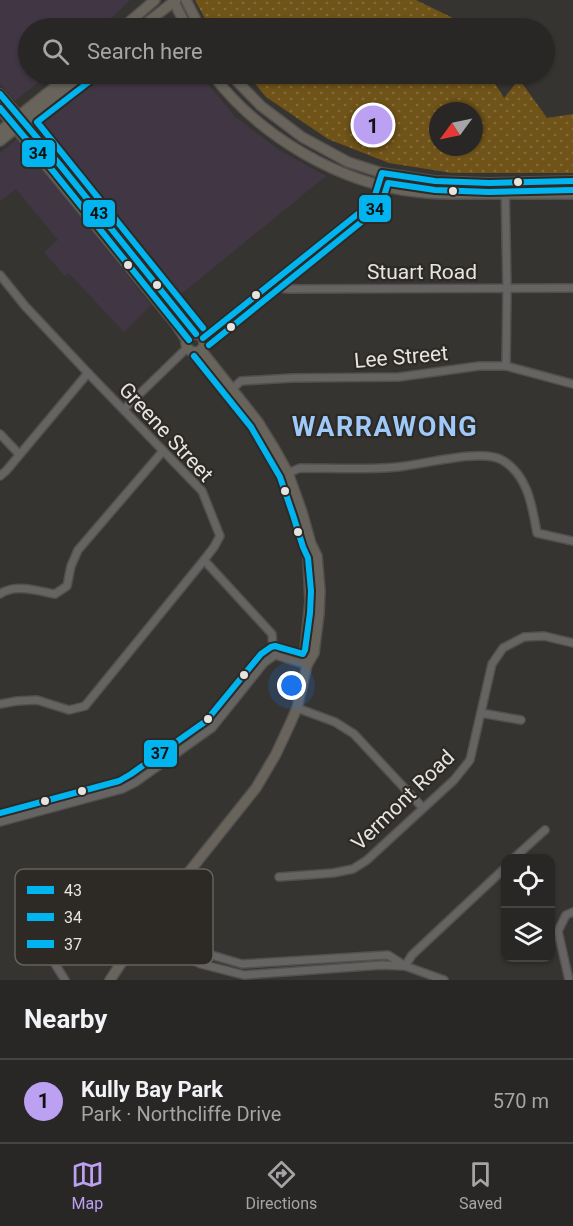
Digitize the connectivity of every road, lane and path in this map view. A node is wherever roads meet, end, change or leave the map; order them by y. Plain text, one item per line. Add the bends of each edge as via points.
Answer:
1 (148, 0) edge
2 (155, 0) edge
3 (186, 0) edge
4 (174, 1) edge
5 (141, 11) junction
6 (133, 18) edge
7 (153, 18) edge
8 (182, 18) edge
9 (195, 18) edge
10 (60, 84) edge
11 (70, 84) edge
12 (221, 84) edge
13 (240, 84) edge
14 (0, 94) edge
15 (0, 109) edge
16 (21, 119) junction
17 (13, 125) junction
18 (0, 131) edge
19 (0, 141) edge
20 (382, 173) junction
21 (573, 181) edge
22 (505, 183) junction
23 (379, 185) junction
24 (505, 194) junction
25 (573, 194) edge
26 (0, 275) edge
27 (273, 282) junction
28 (507, 288) junction
29 (573, 288) edge
30 (200, 336) junction
31 (187, 344) junction
32 (201, 350) junction
33 (506, 366) junction
34 (88, 373) junction
35 (573, 384) edge
36 (232, 389) junction
37 (124, 410) junction
38 (0, 434) edge
39 (163, 451) junction
40 (19, 454) junction
41 (288, 473) junction
42 (0, 476) edge
43 (573, 541) edge
44 (311, 544) junction
45 (204, 560) junction
46 (309, 574) junction
47 (320, 591) junction
48 (0, 594) edge
49 (310, 616) junction
50 (573, 643) edge
51 (275, 655) junction
52 (306, 665) junction
53 (0, 704) edge
54 (297, 708) junction
55 (481, 712) junction
56 (521, 720) dead end
57 (423, 808) junction
58 (0, 822) edge
59 (545, 830) dead end
60 (518, 854) edge
61 (191, 869) edge
62 (501, 872) edge
63 (279, 877) dead end
64 (573, 912) edge
65 (213, 956) edge
66 (56, 965) edge
67 (120, 965) edge
68 (205, 965) edge
69 (405, 966) junction
70 (288, 976) edge
71 (65, 980) edge
72 (110, 980) edge
73 (444, 980) edge
74 (569, 980) edge

1 - 5 main road
2 - 5 main road
3 - 9 main road
4 - 7 main road
4 - 8 main road
5 - 6 main road
10 - 16 main road
11 - 16 main road
12 - 23 main road via 244,110 300,151
13 - 20 main road via 302,137 348,162
14 - 16 main road
15 - 17 main road
16 - 17 main road
16 - 30 main road
17 - 18 main road
17 - 19 main road
17 - 31 main road via 175,323
20 - 22 main road via 435,181
20 - 23 street
21 - 22 main road
22 - 24 street
23 - 24 main road via 416,192
23 - 27 street via 364,209
24 - 25 main road
24 - 28 street
26 - 34 street, Greene Street
27 - 28 street, Stuart Road via 288,290
27 - 30 street
28 - 29 street, Stuart Road
28 - 33 street
30 - 31 main road via 189,336
30 - 32 main road via 205,343
31 - 32 main road via 192,351
31 - 37 street
32 - 36 main road
33 - 35 street, Lee Street
33 - 36 street, Lee Street via 399,377 242,381
34 - 37 street, Greene Street
34 - 40 street
36 - 41 main road via 258,422
37 - 39 street, Greene Street
38 - 40 street
39 - 45 street, Greene Street via 202,491 220,536
39 - 48 street via 78,550 67,586 55,594 13,588
40 - 42 street
41 - 43 street via 300,468 396,467 490,456 513,469 525,486 537,533
41 - 44 main road
44 - 46 main road
44 - 47 main road via 317,556
45 - 51 street via 272,634
45 - 53 street via 85,705 69,710 37,700
46 - 47 main road
46 - 49 main road
47 - 49 main road
47 - 52 main road via 314,653
49 - 52 main road
50 - 55 street, Vermont Road via 544,636 524,637 503,648 492,664
51 - 52 street
51 - 58 street via 264,663 212,728 136,782
52 - 54 main road
54 - 57 street via 335,722 354,734
54 - 61 main road via 256,788
55 - 56 street
55 - 57 street, Vermont Road via 470,760
57 - 63 street, Vermont Road via 353,869
59 - 60 street
62 - 69 street
64 - 74 street via 566,915 558,931
65 - 69 street via 242,964 388,955
66 - 71 street
67 - 72 main road
68 - 70 street via 244,975
69 - 70 street
69 - 73 street

